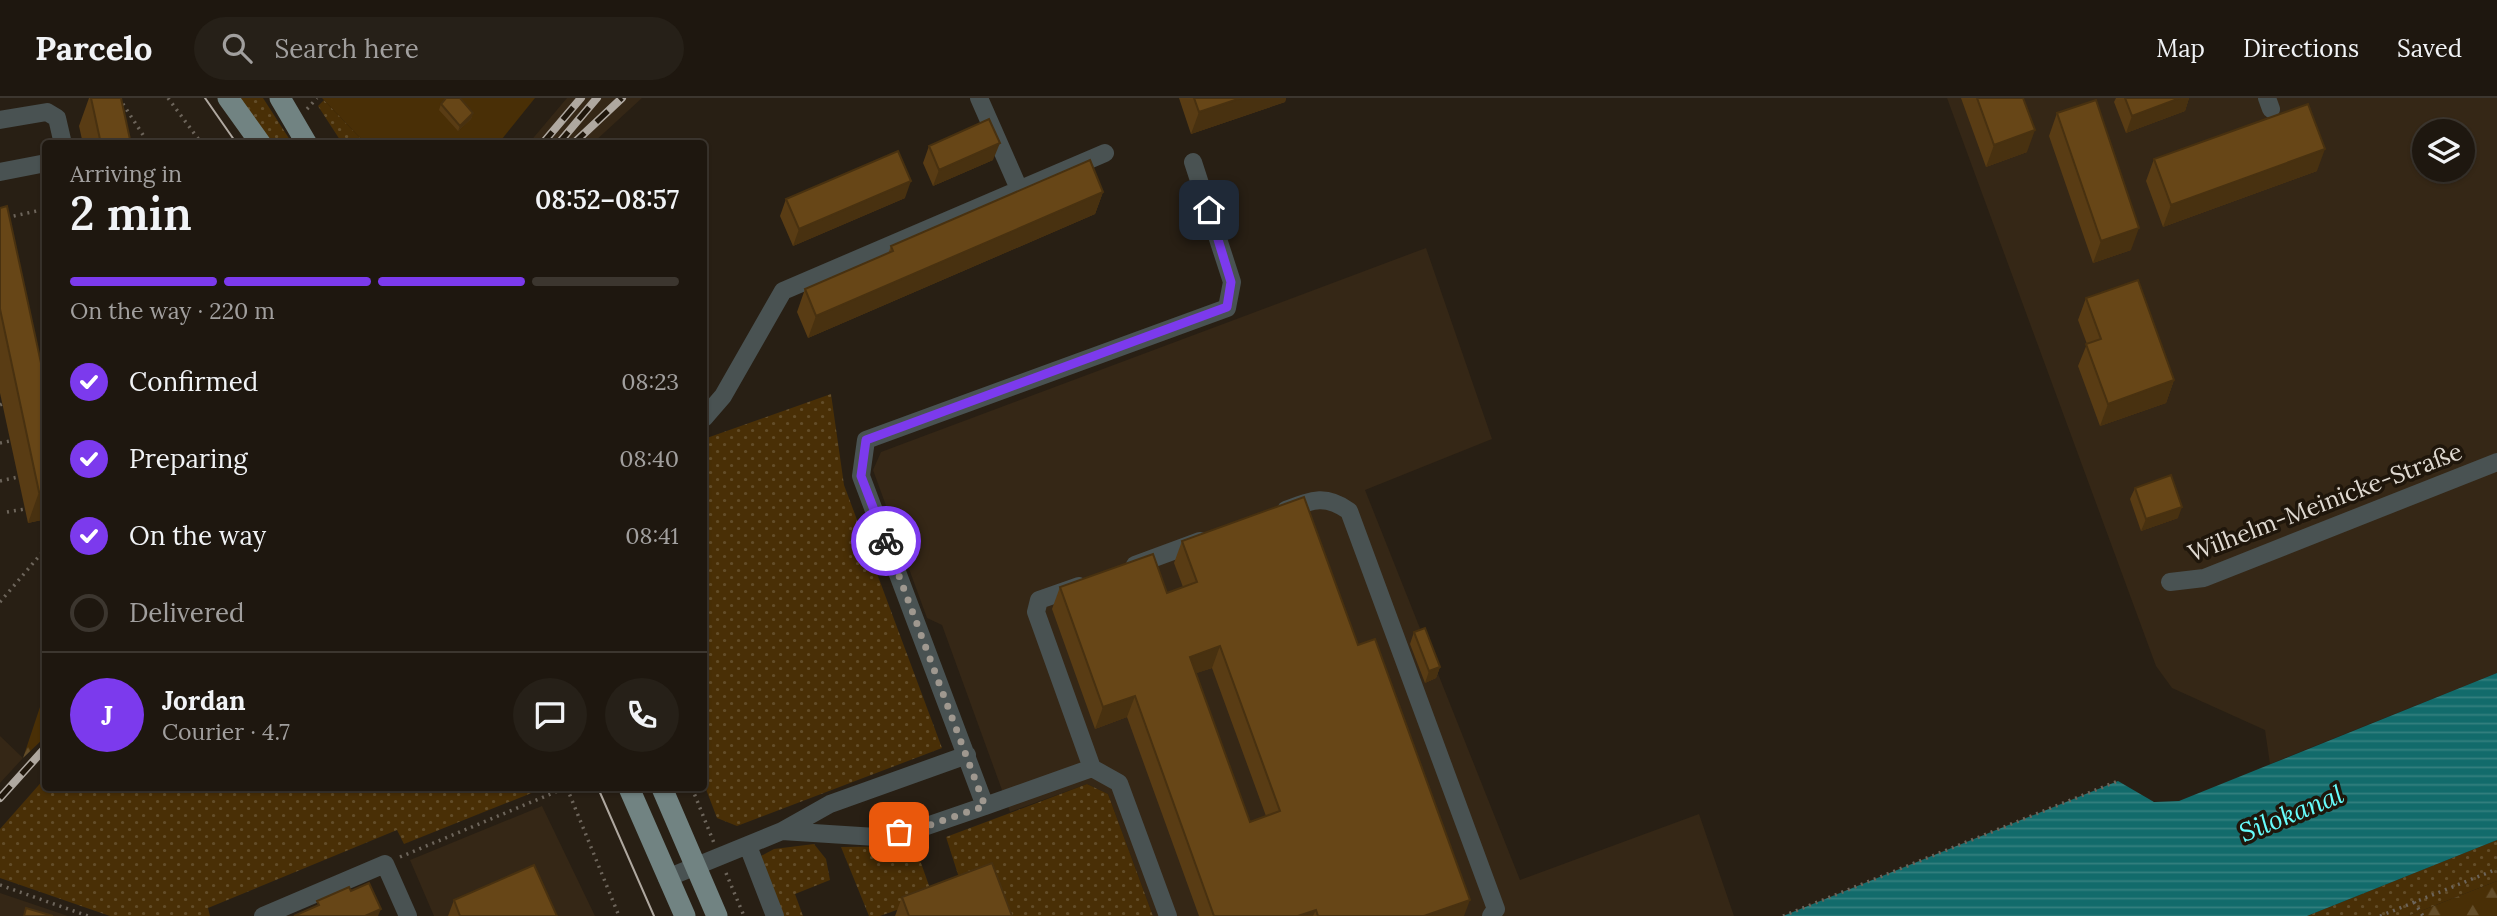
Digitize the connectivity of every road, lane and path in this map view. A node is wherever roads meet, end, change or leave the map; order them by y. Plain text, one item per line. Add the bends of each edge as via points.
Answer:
1 (119, 98) edge
2 (168, 98) edge
3 (228, 98) edge
4 (279, 98) edge
5 (317, 98) edge
6 (979, 98) edge
7 (307, 109) dead end
8 (0, 120) edge
9 (62, 140) edge
10 (146, 140) edge
11 (199, 140) edge
12 (258, 140) edge
13 (305, 140) edge
14 (1105, 153) dead end
15 (1193, 162) dead end
16 (42, 164) edge
17 (0, 173) edge
18 (1019, 189) junction
19 (42, 210) edge
20 (0, 219) edge
21 (707, 415) edge
22 (10, 441) dead end
23 (0, 443) edge
24 (2497, 462) edge
25 (18, 477) dead end
26 (0, 481) edge
27 (25, 509) dead end
28 (7, 512) dead end
29 (1274, 514) edge
30 (1222, 533) edge
31 (42, 553) edge
32 (1117, 572) edge
33 (1091, 581) edge
34 (2170, 582) dead end
35 (0, 602) edge
36 (967, 755) junction
37 (1093, 768) junction
38 (2118, 781) dead end
39 (559, 791) edge
40 (567, 791) edge
41 (630, 791) edge
42 (663, 791) edge
43 (985, 806) junction
44 (782, 831) junction
45 (748, 846) junction
46 (386, 864) junction
47 (696, 867) junction
48 (2497, 869) edge
49 (667, 878) junction
50 (0, 886) edge
51 (733, 891) dead end
52 (2414, 902) junction
53 (88, 916) edge
54 (263, 916) edge
55 (408, 916) edge
56 (619, 916) edge
57 (685, 916) edge
58 (717, 916) edge
59 (744, 916) edge
60 (775, 916) edge
61 (1168, 916) edge
62 (1492, 916) edge
63 (1783, 916) edge
64 (2380, 916) edge
65 (2423, 916) edge

1 - 10 path
2 - 11 path
3 - 12 main road
4 - 13 main road
5 - 7 path
6 - 18 street
8 - 9 street via 47,112 57,118
14 - 18 street
15 - 36 street via 1231,282 1227,307 866,440 861,476
16 - 17 street
18 - 21 street via 783,291 723,396
19 - 20 path
22 - 23 path
24 - 34 street, Wilhelm-Meinicke-Straße via 2204,578
25 - 26 path
27 - 28 path
29 - 62 street via 1313,500 1335,502 1349,511 1496,909
30 - 32 street
31 - 35 path
33 - 37 street via 1039,600 1036,612
36 - 43 street
36 - 44 street via 830,804
37 - 43 street
37 - 61 street via 1119,783
38 - 63 path
39 - 46 path
40 - 56 path
41 - 49 main road
42 - 47 main road
43 - 44 street via 921,828 876,837
44 - 45 street
45 - 47 street
45 - 60 street
46 - 54 street
46 - 55 street
47 - 49 street
47 - 58 main road
48 - 52 path
49 - 57 main road
50 - 53 path
51 - 59 path
52 - 64 path
52 - 65 path

